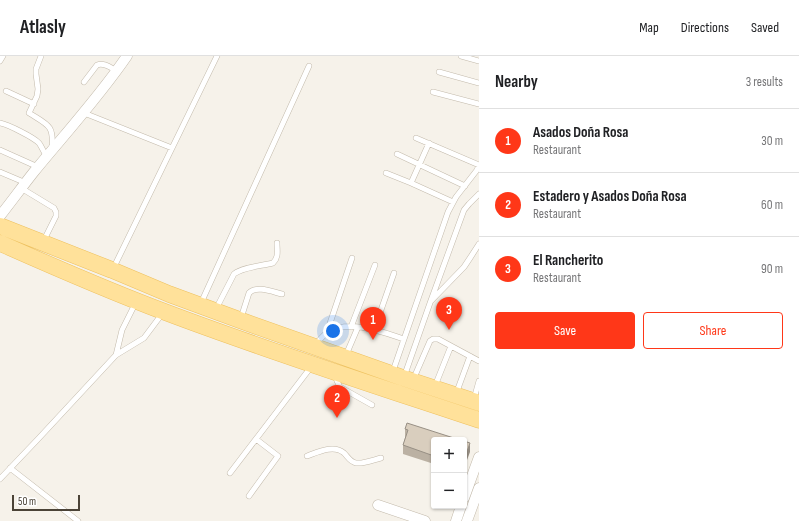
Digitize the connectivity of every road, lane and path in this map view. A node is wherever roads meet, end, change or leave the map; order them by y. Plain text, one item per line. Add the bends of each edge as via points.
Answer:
1 (3, 56) edge
2 (41, 56) edge
3 (127, 56) edge
4 (218, 56) edge
5 (461, 56) edge
6 (0, 61) edge
7 (479, 61) edge
8 (309, 66) dead end
9 (117, 71) junction
10 (439, 72) dead end
11 (84, 82) dead end
12 (479, 83) edge
13 (6, 91) dead end
14 (433, 92) dead end
15 (34, 104) junction
16 (479, 104) edge
17 (84, 113) junction
18 (0, 122) edge
19 (416, 138) dead end
20 (53, 140) junction
21 (429, 143) junction
22 (172, 148) junction
23 (0, 150) edge
24 (47, 153) junction
25 (397, 154) dead end
26 (419, 165) junction
27 (479, 165) edge
28 (38, 167) junction
29 (0, 172) edge
30 (386, 173) dead end
31 (411, 183) junction
32 (23, 186) junction
33 (465, 186) junction
34 (479, 194) edge
35 (453, 202) junction
36 (0, 216) edge
37 (0, 226) edge
38 (42, 242) junction
39 (0, 243) edge
40 (277, 243) dead end
41 (479, 244) edge
42 (352, 258) dead end
43 (375, 265) dead end
44 (112, 270) junction
45 (394, 273) dead end
46 (282, 294) dead end
47 (137, 301) junction
48 (430, 302) junction
49 (200, 306) junction
50 (215, 311) junction
51 (164, 312) junction
52 (240, 320) junction
53 (351, 327) junction
54 (358, 327) junction
55 (374, 330) junction
56 (327, 332) junction
57 (404, 339) junction
58 (314, 346) junction
59 (451, 346) junction
60 (116, 355) junction
61 (470, 356) junction
62 (345, 357) junction
63 (479, 361) edge
64 (314, 364) junction
65 (336, 372) junction
66 (403, 378) junction
67 (479, 381) edge
68 (434, 388) junction
69 (455, 396) junction
70 (476, 403) edge
71 (372, 406) dead end
72 (479, 420) edge
73 (256, 439) junction
74 (307, 456) dead end
75 (479, 457) edge
76 (381, 458) dead end
77 (10, 468) junction
78 (230, 473) dead end
79 (0, 479) edge
80 (479, 488) edge
81 (467, 490) edge
82 (249, 496) dead end
83 (378, 505) dead end
84 (460, 509) edge
85 (78, 521) edge
86 (425, 521) edge
87 (456, 521) edge
88 (467, 521) edge

1 - 6 lane
2 - 15 lane via 36,69 38,89
3 - 9 street
4 - 22 lane
5 - 7 lane
8 - 49 lane
9 - 11 lane via 100,64
9 - 17 street
10 - 12 lane
13 - 15 lane
14 - 16 lane
15 - 20 lane via 29,113 48,125
17 - 22 lane
17 - 24 street
18 - 24 lane via 30,137
19 - 21 lane
20 - 24 lane
20 - 24 lane
21 - 26 lane
21 - 27 lane
22 - 44 lane
23 - 28 lane
24 - 28 street
25 - 26 lane
26 - 31 lane
26 - 33 lane
27 - 33 lane
28 - 32 street
29 - 32 lane
30 - 31 lane
31 - 35 lane
32 - 36 street
32 - 38 lane via 56,212
33 - 35 lane
34 - 48 lane via 464,210
35 - 57 lane
37 - 38 main road
38 - 44 main road
39 - 47 main road
40 - 50 lane via 278,256 273,263 243,269 234,274
41 - 48 lane via 464,267
42 - 56 lane
43 - 53 lane
44 - 49 main road
45 - 55 lane
46 - 52 lane via 258,289 252,291
47 - 51 main road
47 - 60 lane via 122,330
48 - 66 lane
49 - 50 main road
50 - 52 main road
51 - 60 lane via 144,338
51 - 64 main road
52 - 58 main road
53 - 54 lane
53 - 56 lane via 336,328
54 - 55 lane
54 - 62 lane
55 - 57 lane
56 - 58 lane
57 - 66 lane
58 - 62 main road
59 - 61 lane
59 - 66 lane via 438,339 430,341
59 - 68 lane
60 - 77 lane
61 - 63 lane
61 - 69 lane
62 - 66 main road
64 - 65 main road
64 - 73 lane
65 - 71 lane via 340,386
65 - 72 main road
66 - 68 main road
67 - 70 lane
68 - 69 main road
69 - 70 main road
73 - 78 lane
73 - 82 lane via 278,456
74 - 76 lane via 319,451 336,449 354,463
75 - 81 street
77 - 79 lane
77 - 85 lane
80 - 88 street
83 - 86 street
84 - 87 street

